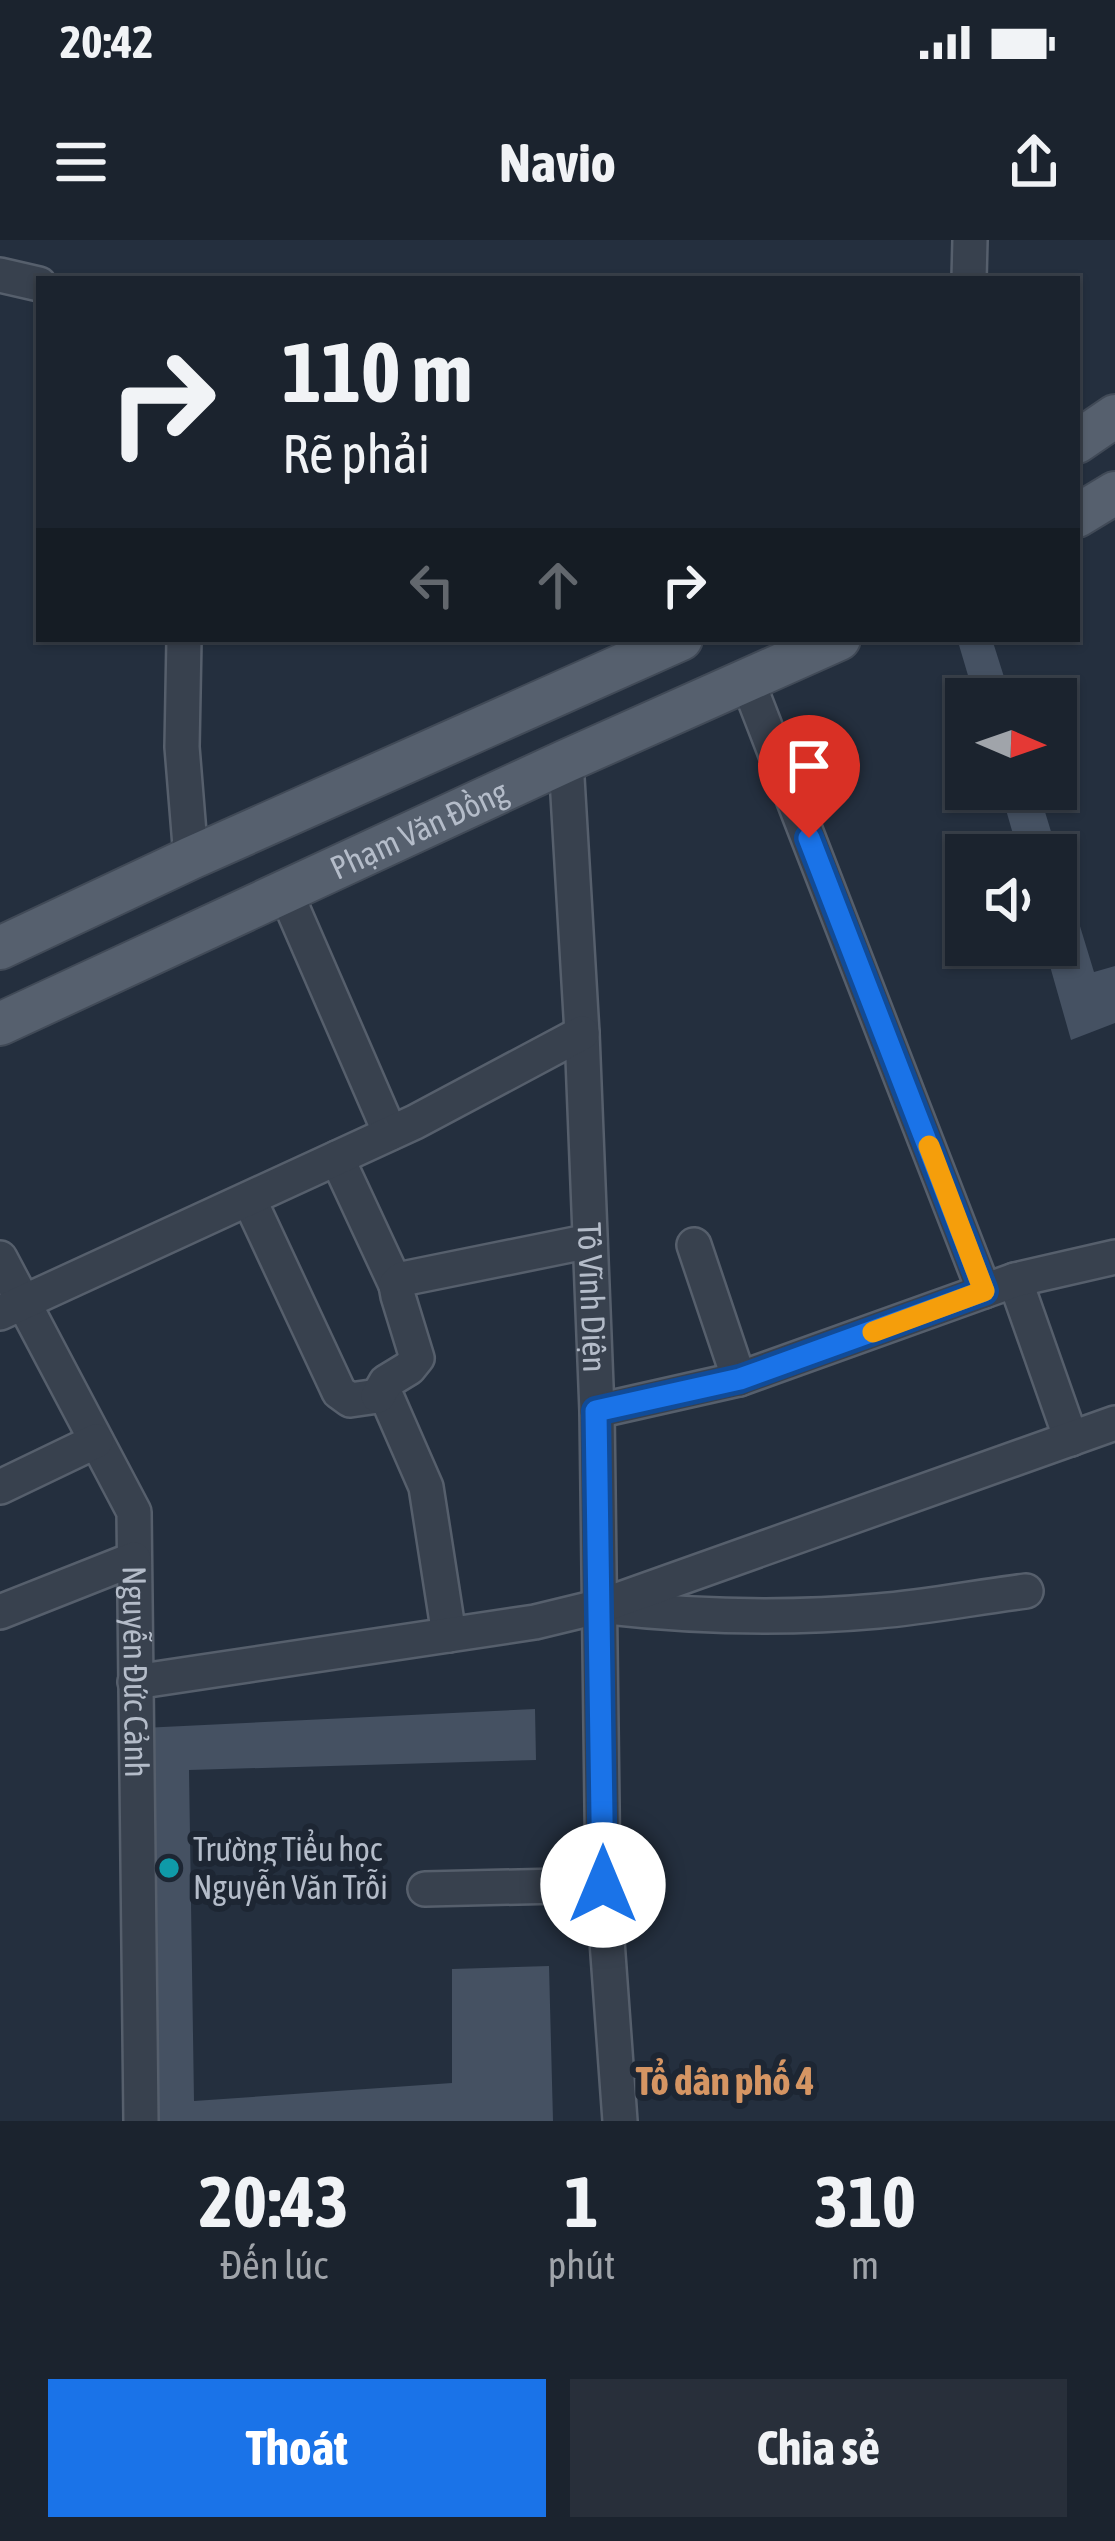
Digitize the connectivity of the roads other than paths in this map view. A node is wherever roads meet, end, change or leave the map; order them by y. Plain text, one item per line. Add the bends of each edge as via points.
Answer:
1 (970, 240) edge
2 (0, 275) edge
3 (969, 276) edge
4 (36, 283) edge
5 (1115, 416) edge
6 (1080, 440) edge
7 (1115, 494) edge
8 (1080, 514) edge
9 (184, 642) edge
10 (675, 642) edge
11 (832, 642) edge
12 (747, 680) junction
13 (542, 701) junction
14 (566, 761) junction
15 (191, 858) junction
16 (285, 891) junction
17 (0, 948) edge
18 (0, 1024) edge
19 (582, 1033) junction
20 (390, 1133) junction
21 (337, 1158) junction
22 (249, 1199) junction
23 (590, 1240) junction
24 (694, 1245) dead end
25 (1115, 1257) edge
26 (0, 1258) edge
27 (396, 1285) junction
28 (1000, 1286) junction
29 (12, 1307) edge
30 (740, 1379) junction
31 (378, 1396) junction
32 (596, 1411) junction
33 (1115, 1423) edge
34 (1071, 1439) junction
35 (97, 1442) junction
36 (0, 1487) edge
37 (134, 1559) junction
38 (1026, 1591) dead end
39 (601, 1606) junction
40 (0, 1612) edge
41 (449, 1635) junction
42 (136, 1682) junction
43 (603, 1885) junction
44 (425, 1888) dead end
45 (141, 2121) edge
46 (620, 2121) edge

1 - 3 street
2 - 4 street
5 - 6 main road
7 - 8 main road
9 - 15 street
10 - 13 main road, Phạm Văn Đồng
11 - 12 main road, Phạm Văn Đồng
12 - 14 main road, Phạm Văn Đồng
12 - 28 street via 872,995
13 - 14 main road
13 - 15 main road, Phạm Văn Đồng
14 - 16 main road, Phạm Văn Đồng
14 - 19 street, Tô Vĩnh Diện
15 - 17 main road, Phạm Văn Đồng
16 - 18 main road, Phạm Văn Đồng
16 - 20 street
19 - 20 street
19 - 23 street, Tô Vĩnh Diện
20 - 21 street
21 - 22 street
21 - 27 street
22 - 29 street
22 - 31 street via 339,1392 350,1400
23 - 27 street via 408,1276
23 - 32 street, Tô Vĩnh Diện
24 - 30 street
25 - 28 street
26 - 29 street, Nguyễn Đức Cảnh
27 - 31 street via 416,1358
28 - 30 street
28 - 34 street
29 - 35 street, Nguyễn Đức Cảnh
30 - 32 street
31 - 41 street via 388,1400 426,1487
32 - 39 street, Tô Vĩnh Diện
33 - 34 street
34 - 39 street
35 - 36 street
35 - 37 street, Nguyễn Đức Cảnh via 134,1512
37 - 40 street
37 - 42 street, Nguyễn Đức Cảnh
38 - 39 street via 818,1615
39 - 41 street
39 - 43 street, Tô Vĩnh Diện
41 - 42 street
42 - 45 street, Nguyễn Đức Cảnh
43 - 44 street
43 - 46 street, Tô Vĩnh Diện

